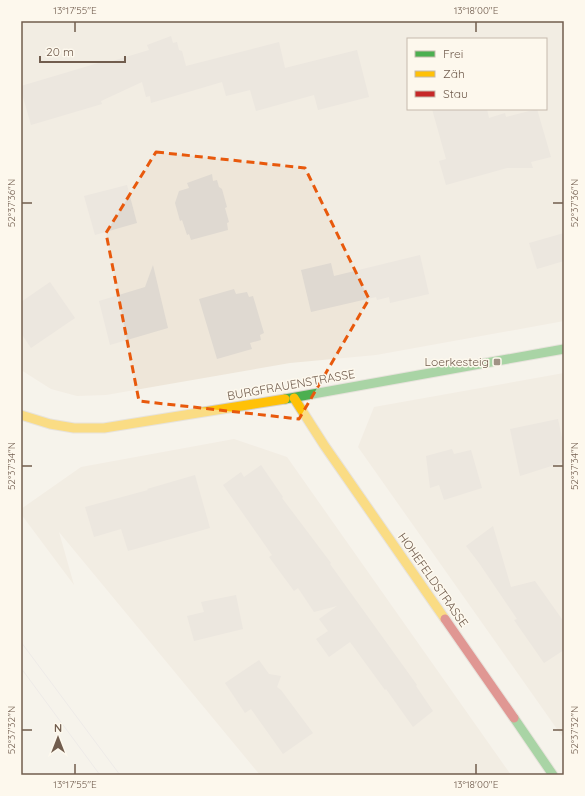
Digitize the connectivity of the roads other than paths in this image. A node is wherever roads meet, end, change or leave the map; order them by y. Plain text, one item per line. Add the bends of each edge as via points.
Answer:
1 (564, 349) edge
2 (294, 398) junction
3 (21, 415) edge
4 (553, 775) edge

1 - 2 street, BURGFRAUENSTRASSE
2 - 3 street, BURGFRAUENSTRASSE via 104,428 74,428
2 - 4 street, HOHEFELDSTRASSE

